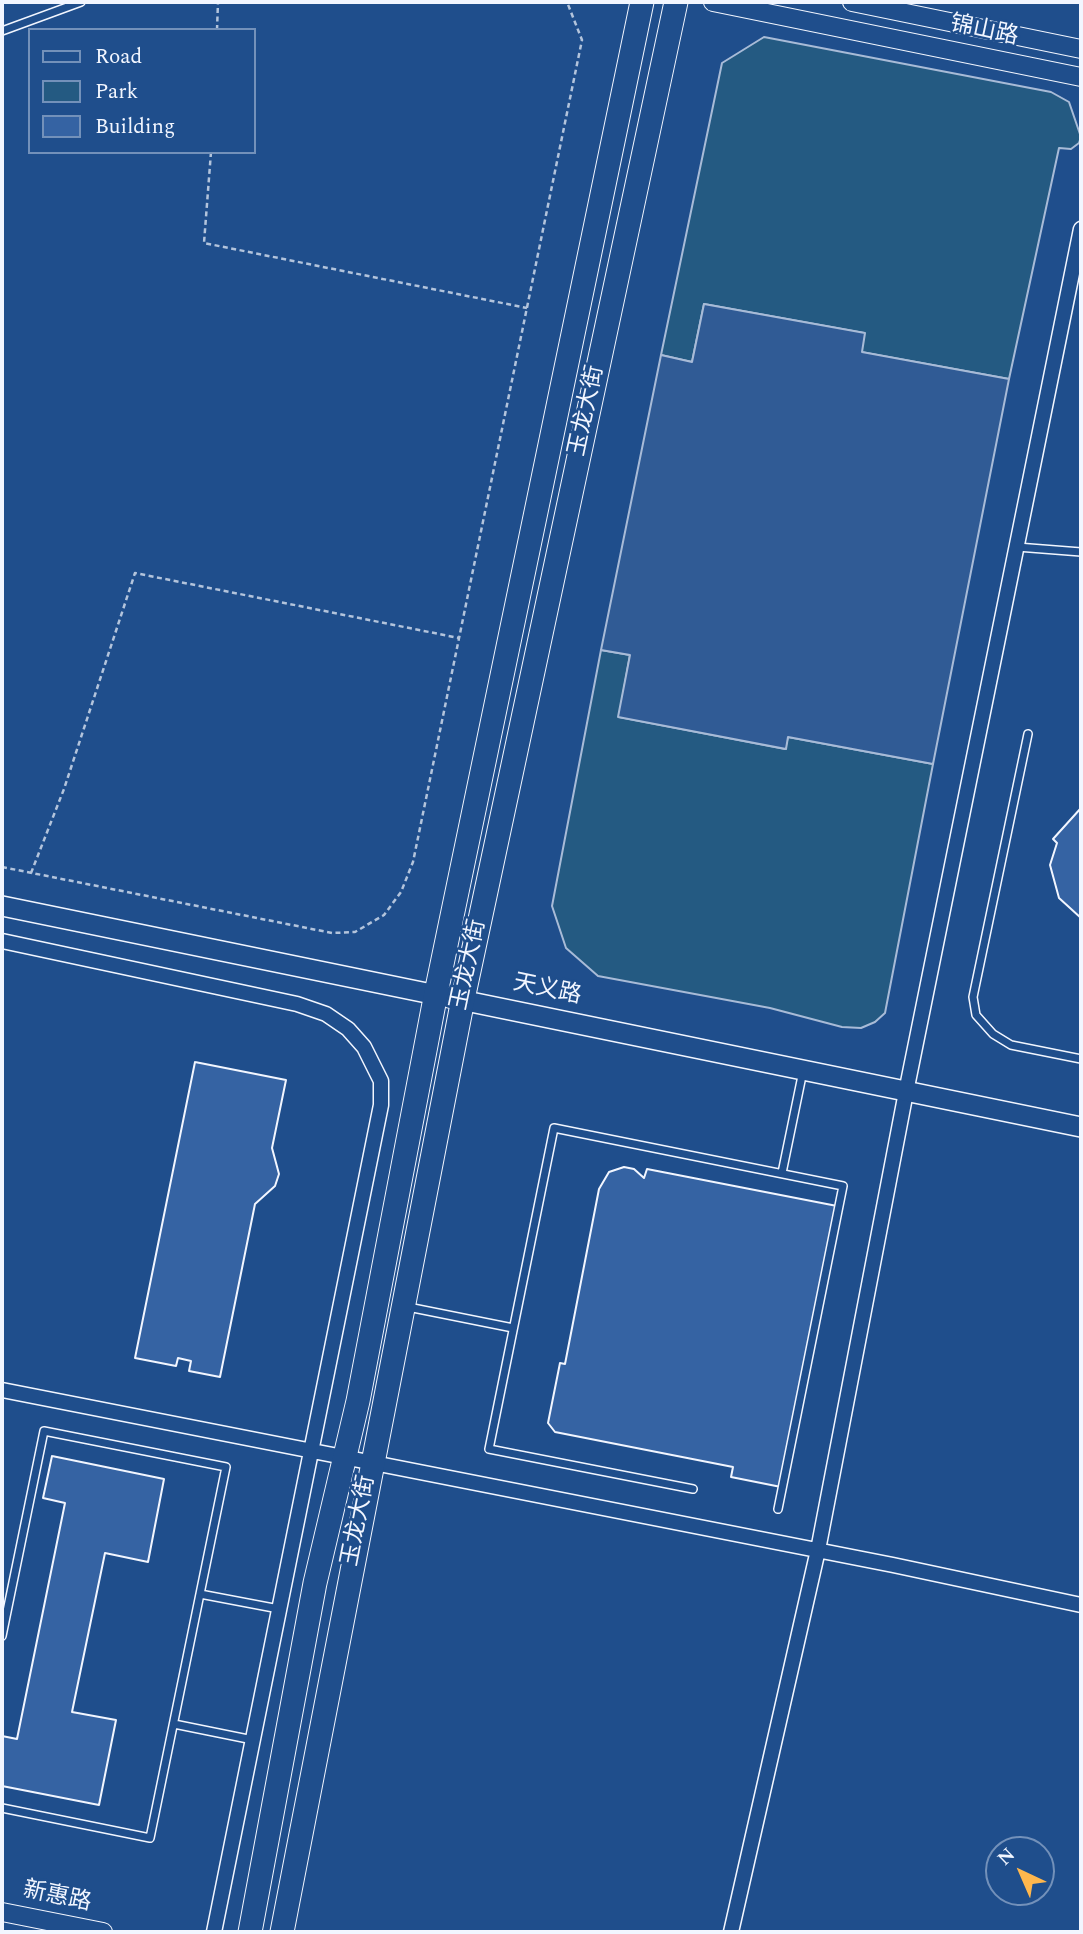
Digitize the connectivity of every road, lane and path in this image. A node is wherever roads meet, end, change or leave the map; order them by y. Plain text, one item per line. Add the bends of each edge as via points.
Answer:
1 (81, 2) edge
2 (218, 2) edge
3 (567, 2) edge
4 (642, 2) edge
5 (676, 2) edge
6 (713, 2) edge
7 (852, 2) edge
8 (217, 28) edge
9 (2, 31) edge
10 (1081, 48) edge
11 (1081, 77) edge
12 (211, 154) edge
13 (1081, 229) edge
14 (527, 308) junction
15 (1017, 547) junction
16 (1081, 552) edge
17 (459, 638) junction
18 (1028, 733) dead end
19 (2, 867) edge
20 (31, 873) junction
21 (2, 906) edge
22 (2, 941) edge
23 (436, 993) junction
24 (463, 999) junction
25 (1081, 1059) edge
26 (803, 1070) junction
27 (906, 1092) junction
28 (1081, 1128) edge
29 (782, 1173) junction
30 (402, 1306) junction
31 (513, 1328) junction
32 (2, 1390) edge
33 (312, 1449) junction
34 (345, 1456) junction
35 (371, 1462) junction
36 (693, 1489) dead end
37 (778, 1508) dead end
38 (818, 1550) junction
39 (200, 1594) junction
40 (1081, 1605) edge
41 (279, 1609) junction
42 (2, 1636) edge
43 (174, 1724) junction
44 (253, 1740) junction
45 (2, 1808) edge
46 (2, 1912) edge
47 (103, 1932) edge
48 (214, 1932) edge
49 (250, 1932) edge
50 (282, 1932) edge
51 (731, 1932) edge

1 - 9 lane
2 - 8 path
3 - 14 path via 582,40
4 - 23 main road, 玉龙大街
5 - 24 main road, 玉龙大街
6 - 11 street, 锦山路
7 - 10 street, 锦山路
12 - 14 path via 204,243
13 - 15 street
14 - 17 path
15 - 16 lane
15 - 27 street
17 - 20 path via 135,573
17 - 20 path via 413,862 401,892 384,915 355,932 332,933
18 - 25 lane via 972,997 976,1015 1011,1045
19 - 20 path
21 - 23 main road, 天义路
22 - 33 street via 297,1004 326,1014 363,1047 381,1081 381,1105
23 - 24 main road, 天义路
23 - 34 main road, 玉龙大街
24 - 26 main road, 天义路
24 - 30 main road, 玉龙大街
26 - 27 main road, 天义路
26 - 29 lane
27 - 28 main road, 天义路
27 - 38 street
29 - 31 lane via 554,1128
29 - 37 lane via 843,1186
30 - 31 lane
30 - 35 main road, 玉龙大街
31 - 36 lane via 489,1449
32 - 33 street
33 - 34 street
33 - 41 street
34 - 35 street
34 - 49 main road, 玉龙大街 via 315,1583
35 - 38 street
35 - 50 main road, 玉龙大街
38 - 40 street
38 - 51 street
39 - 41 lane
39 - 42 lane via 226,1467 44,1431
39 - 43 lane
41 - 44 street
43 - 44 lane
43 - 45 lane via 150,1838
44 - 48 street
46 - 47 street, 新惠路

